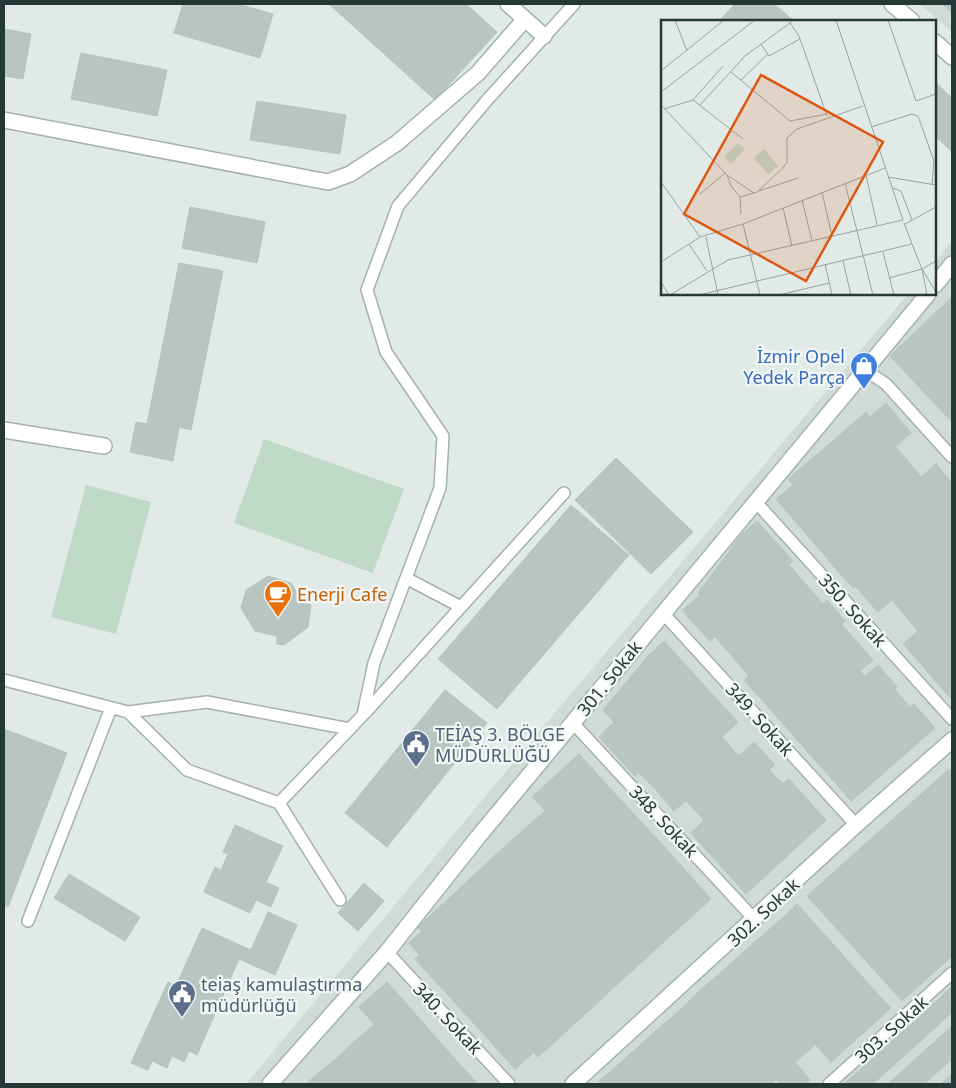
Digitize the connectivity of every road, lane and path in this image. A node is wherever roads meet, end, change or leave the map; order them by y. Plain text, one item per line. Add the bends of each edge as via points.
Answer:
1 (508, 4) edge
2 (574, 4) edge
3 (892, 4) edge
4 (525, 19) junction
5 (911, 20) edge
6 (544, 36) junction
7 (936, 43) edge
8 (952, 57) edge
9 (4, 120) edge
10 (952, 264) edge
11 (936, 284) edge
12 (927, 295) edge
13 (865, 370) junction
14 (4, 430) edge
15 (104, 446) dead end
16 (952, 457) edge
17 (564, 493) dead end
18 (755, 501) junction
19 (406, 578) junction
20 (461, 607) junction
21 (663, 613) junction
22 (4, 680) edge
23 (111, 708) junction
24 (128, 712) junction
25 (364, 715) junction
26 (952, 719) edge
27 (573, 723) junction
28 (350, 729) junction
29 (952, 740) edge
30 (279, 803) junction
31 (856, 825) junction
32 (340, 900) dead end
33 (755, 920) junction
34 (28, 921) dead end
35 (387, 952) junction
36 (952, 973) edge
37 (270, 1084) edge
38 (509, 1084) edge
39 (573, 1084) edge
40 (829, 1084) edge

1 - 4 street
2 - 6 lane
3 - 5 street
4 - 6 street
4 - 9 street via 478,73 397,143 350,174 328,182
6 - 19 lane via 398,206 367,290 386,352 443,436 440,488
7 - 8 street
10 - 11 street
12 - 13 street, 301. Sokak
13 - 16 lane via 886,384
13 - 18 street, 301. Sokak
14 - 15 street
17 - 20 lane
18 - 21 street, 301. Sokak
18 - 26 lane, 350. Sokak
19 - 20 lane
19 - 25 lane via 374,663
20 - 25 lane
21 - 27 street, 301. Sokak
21 - 31 lane, 349. Sokak
22 - 23 lane
23 - 24 lane
23 - 34 lane
24 - 28 lane via 207,702
24 - 30 lane via 187,770
25 - 28 lane
27 - 33 lane, 348. Sokak
27 - 35 street, 301. Sokak
28 - 30 lane
29 - 31 street, 302. Sokak
30 - 32 lane
31 - 33 street, 302. Sokak
33 - 39 street, 302. Sokak
35 - 37 street, 301. Sokak
35 - 38 lane, 340. Sokak
36 - 40 lane, 303. Sokak

